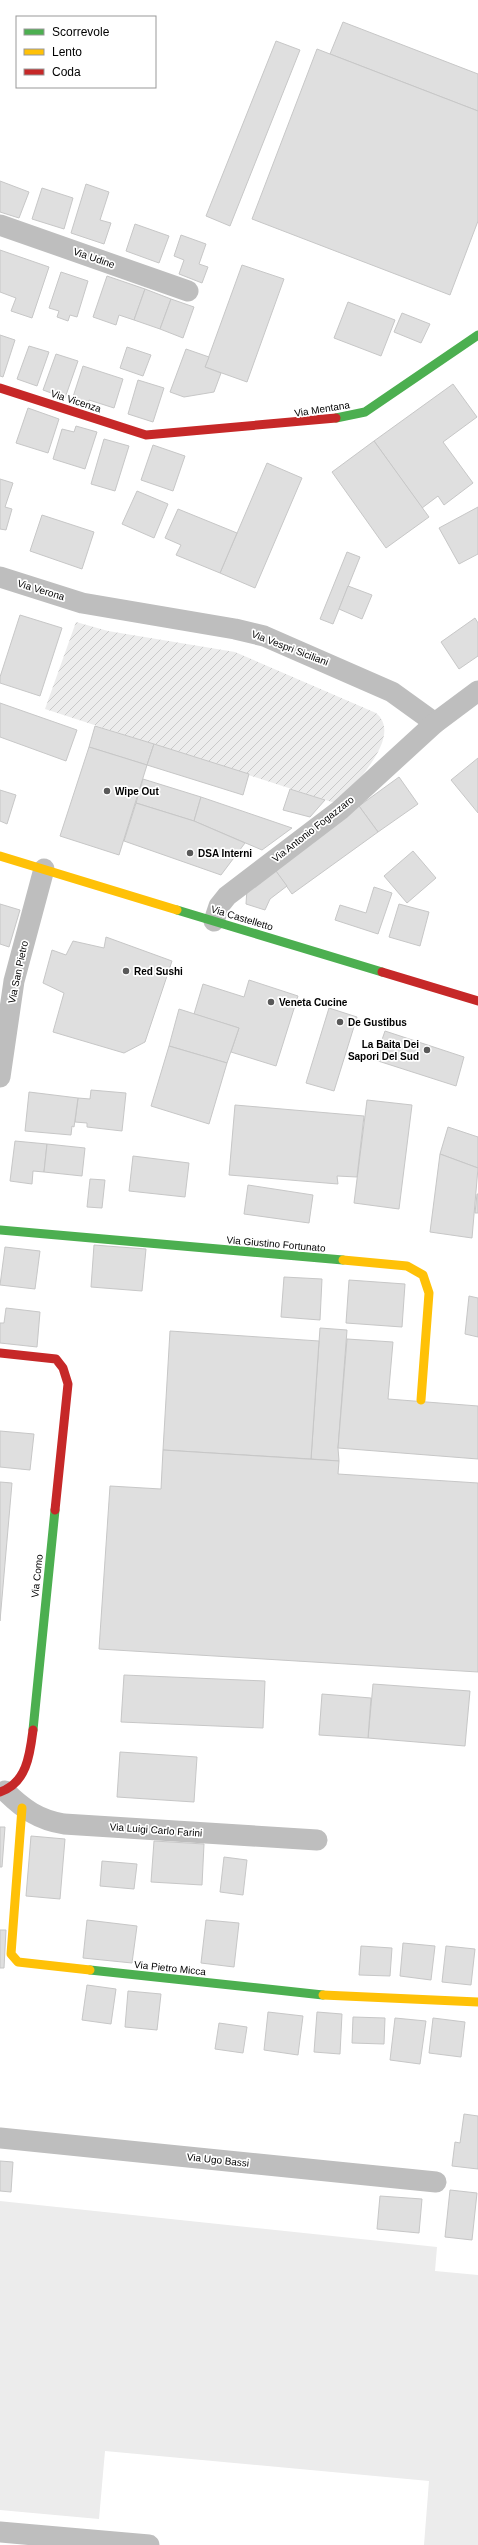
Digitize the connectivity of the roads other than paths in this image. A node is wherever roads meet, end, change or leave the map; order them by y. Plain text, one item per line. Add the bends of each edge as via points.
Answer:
1 (0, 225) edge
2 (188, 291) dead end
3 (478, 335) edge
4 (0, 388) edge
5 (146, 435) joint
6 (0, 578) edge
7 (82, 603) joint
8 (478, 691) edge
9 (435, 723) junction
10 (0, 856) edge
11 (44, 869) junction
12 (214, 921) junction
13 (478, 1001) edge
14 (0, 1077) edge
15 (0, 1230) edge
16 (0, 1353) edge
17 (421, 1400) dead end
18 (3, 1791) edge
19 (22, 1808) junction
20 (317, 1840) dead end
21 (478, 2002) edge
22 (0, 2138) edge
23 (436, 2182) dead end
24 (0, 2532) edge
25 (149, 2545) edge

1 - 2 street, Via Udine
3 - 5 street, Via Mentana via 365,412 324,421
4 - 5 street, Via Vicenza
6 - 7 street, Via Verona
7 - 9 street, Via Vespri Siciliani via 264,636 392,692
8 - 9 street, Via Antonio Fogazzaro
9 - 12 street, Via Antonio Fogazzaro via 340,810 226,896
10 - 11 street, Via Castelletto
11 - 12 street, Via Castelletto
11 - 14 street, Via San Pietro via 14,981
12 - 13 street, Via Castelletto
15 - 17 street, Via Giustino Fortunato via 407,1266 423,1275 429,1293
16 - 18 street, Via Como via 50,1357 60,1363 68,1384 32,1740 28,1763 23,1772
18 - 19 street, Via Luigi Carlo Farini
19 - 20 street, Via Luigi Carlo Farini via 43,1820 64,1824
19 - 21 street, Via Pietro Micca via 11,1954 18,1962 312,1994
22 - 23 street, Via Ugo Bassi
24 - 25 street

